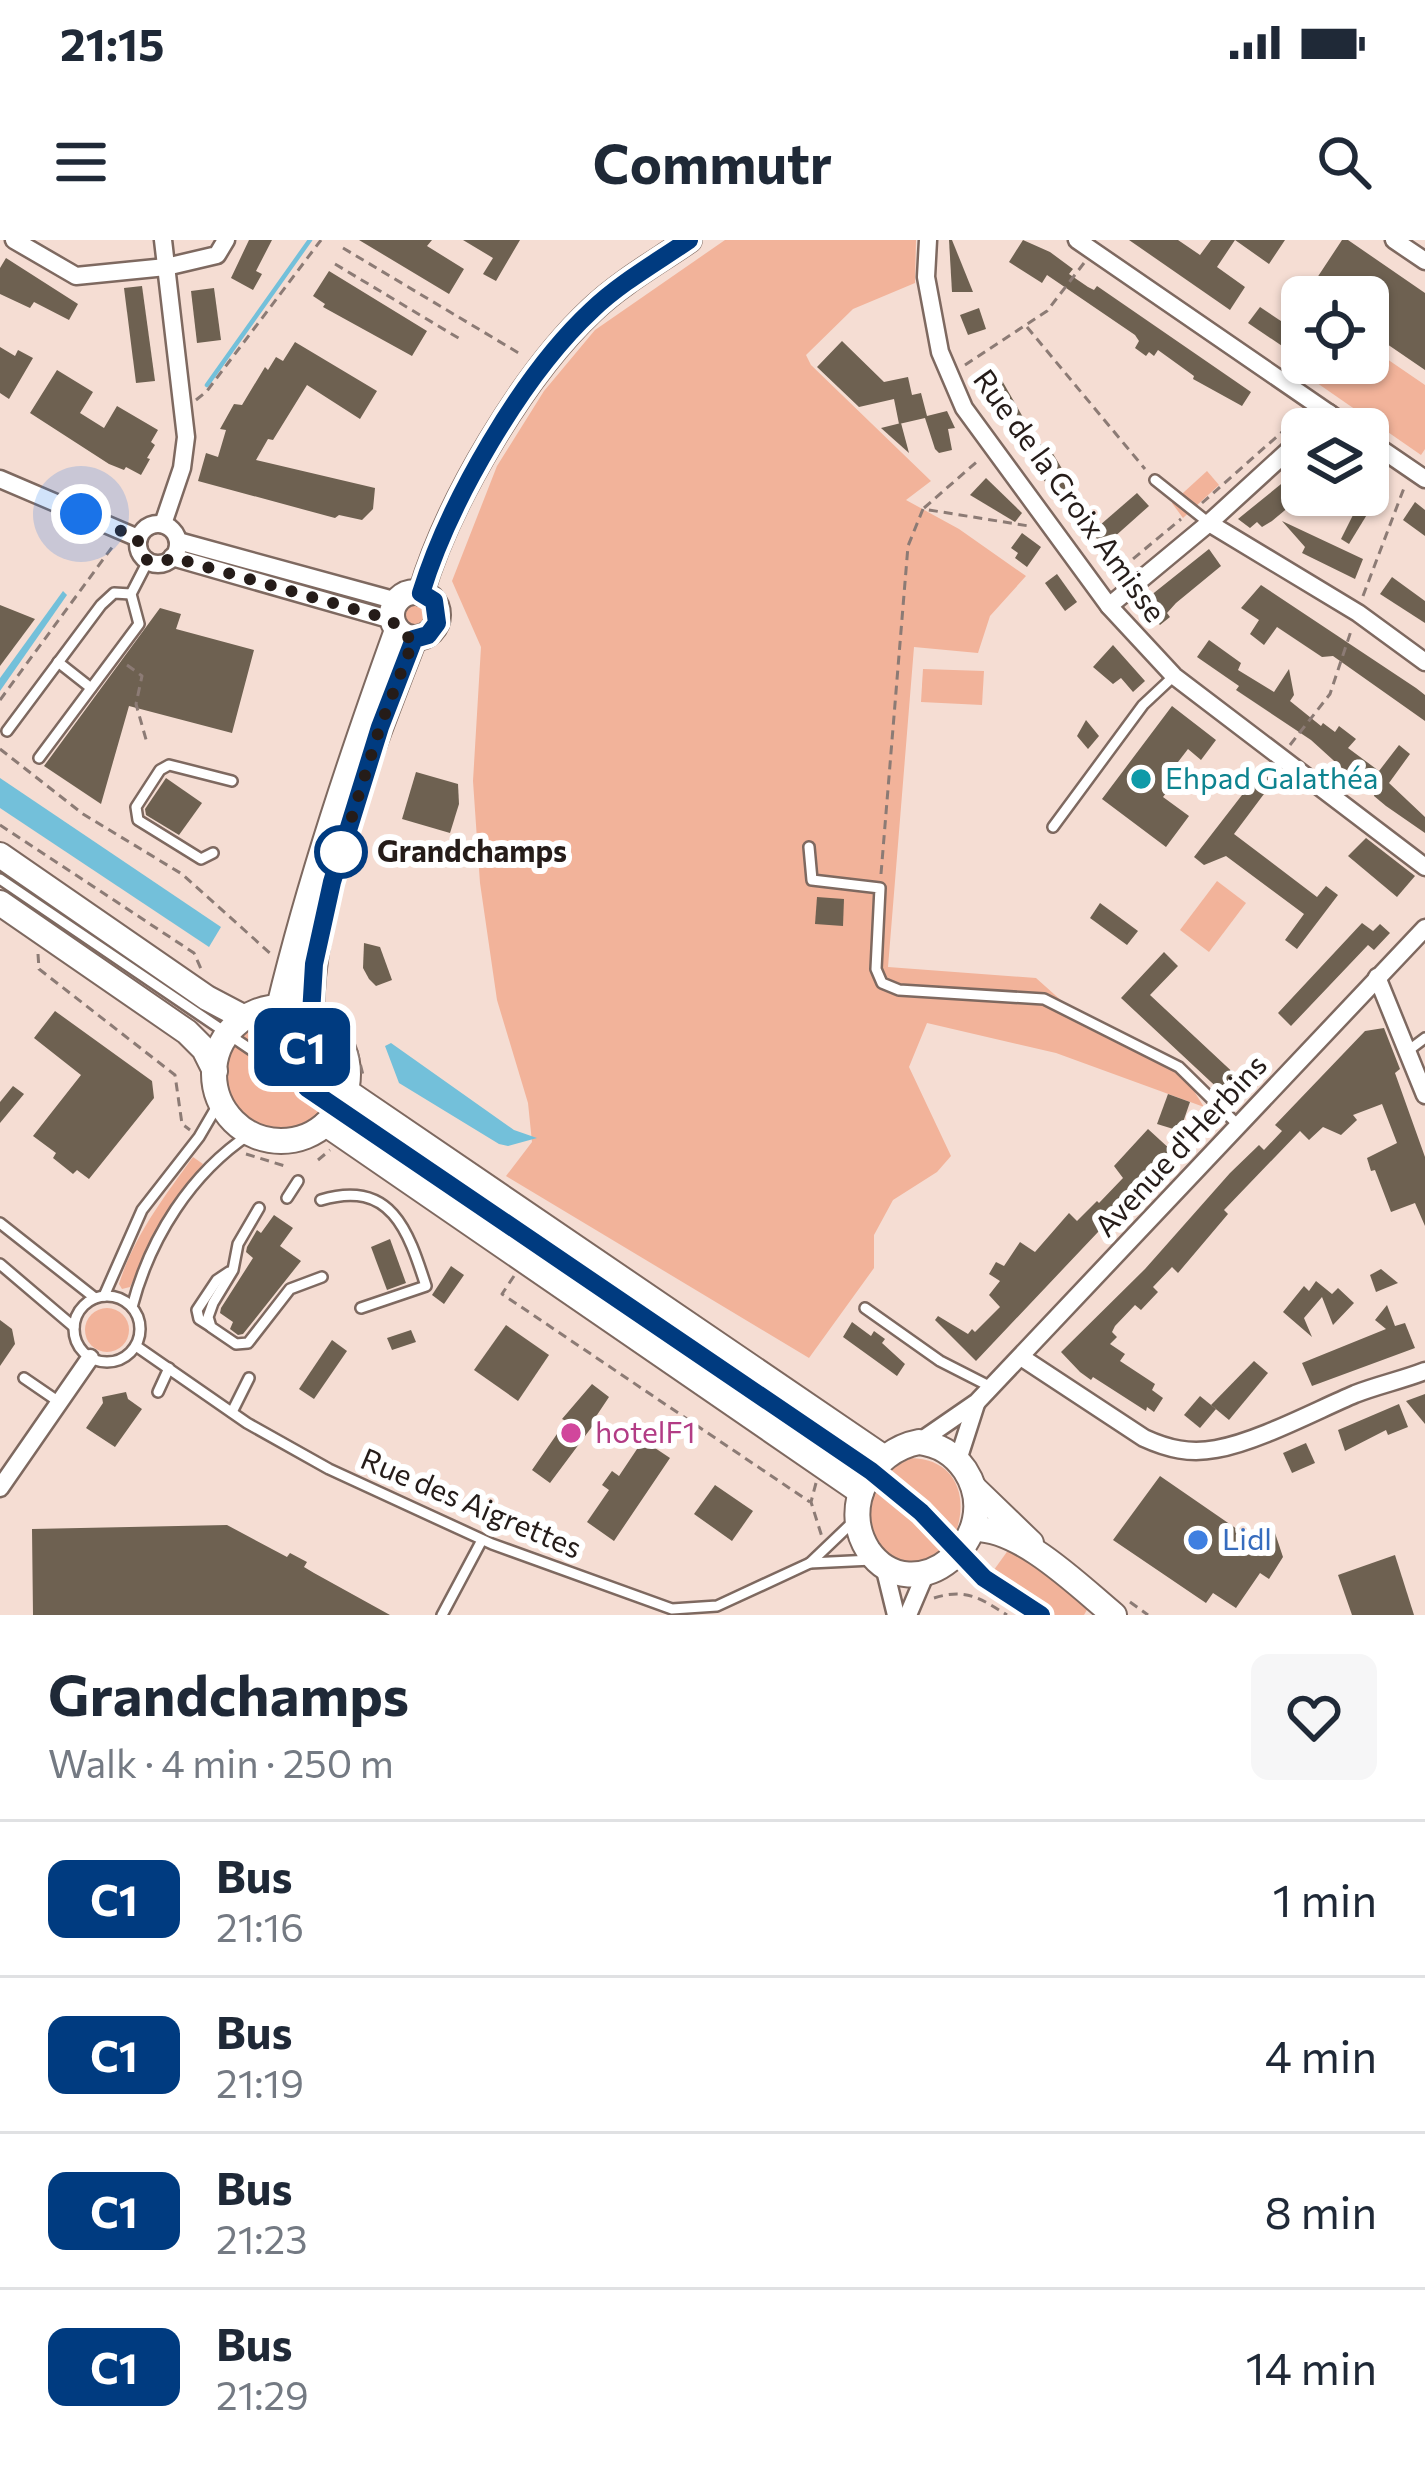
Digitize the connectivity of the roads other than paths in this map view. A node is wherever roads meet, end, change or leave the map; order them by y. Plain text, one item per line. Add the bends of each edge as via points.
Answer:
1 (14, 240) edge
2 (163, 240) edge
3 (226, 240) edge
4 (689, 240) edge
5 (928, 240) edge
6 (1394, 240) edge
7 (1085, 245) edge
8 (1425, 261) edge
9 (166, 267) junction
10 (1322, 408) edge
11 (1389, 454) edge
12 (1281, 457) edge
13 (0, 479) edge
14 (1425, 479) edge
15 (1155, 480) road end
16 (1210, 523) junction
17 (163, 524) junction
18 (138, 538) junction
19 (175, 549) junction
20 (148, 561) junction
21 (131, 594) junction
22 (1109, 606) junction
23 (404, 617) junction
24 (58, 662) junction
25 (1425, 662) edge
26 (1174, 676) junction
27 (91, 688) junction
28 (7, 731) dead end
29 (39, 758) dead end
30 (232, 781) dead end
31 (1054, 827) dead end
32 (808, 847) dead end
33 (213, 853) dead end
34 (0, 856) edge
35 (1425, 867) edge
36 (0, 879) edge
37 (0, 903) edge
38 (1425, 928) edge
39 (1377, 977) junction
40 (303, 1009) junction
41 (236, 1027) junction
42 (1425, 1038) edge
43 (1409, 1050) junction
44 (215, 1071) junction
45 (307, 1088) junction
46 (1425, 1095) edge
47 (220, 1102) junction
48 (345, 1103) junction
49 (1238, 1125) junction
50 (247, 1144) junction
51 (298, 1181) dead end
52 (287, 1198) dead end
53 (320, 1200) dead end
54 (260, 1208) dead end
55 (0, 1223) edge
56 (0, 1264) edge
57 (322, 1277) dead end
58 (99, 1297) junction
59 (132, 1306) junction
60 (362, 1308) dead end
61 (865, 1308) dead end
62 (74, 1327) junction
63 (136, 1346) junction
64 (1021, 1357) junction
65 (90, 1358) junction
66 (169, 1368) junction
67 (1425, 1371) edge
68 (24, 1378) dead end
69 (249, 1378) dead end
70 (991, 1388) junction
71 (158, 1392) dead end
72 (62, 1399) junction
73 (977, 1402) junction
74 (81, 1406) dead end
75 (232, 1412) junction
76 (919, 1442) junction
77 (958, 1460) junction
78 (868, 1485) junction
79 (0, 1488) edge
80 (974, 1488) junction
81 (482, 1540) junction
82 (967, 1541) junction
83 (1045, 1558) junction
84 (810, 1563) junction
85 (880, 1563) junction
86 (925, 1575) junction
87 (442, 1615) edge
88 (896, 1615) edge
89 (908, 1615) edge
90 (1041, 1615) edge
91 (1114, 1615) edge

1 - 9 street via 76,276
2 - 9 street
3 - 9 street via 217,255
4 - 23 main road via 595,306 540,366 470,482
5 - 22 street, Rue de la Croix Amisse via 940,352 964,408
6 - 8 street
7 - 10 street
9 - 17 street via 186,409 182,468
11 - 14 street
12 - 16 street
13 - 18 street
15 - 16 lane
16 - 22 street
16 - 25 street
17 - 18 street
17 - 19 street via 173,530
18 - 20 street
19 - 20 street via 161,563
19 - 23 street
20 - 21 lane
21 - 24 lane via 114,593
21 - 27 lane via 139,624
22 - 26 street, Rue de la Croix Amisse
23 - 40 main road
23 - 40 main road via 291,950
24 - 27 lane
24 - 28 lane
26 - 31 lane via 1143,705
26 - 35 street, Rue de la Croix Amisse
27 - 29 lane
30 - 33 lane via 164,766 136,807 138,820 188,854
32 - 49 lane via 812,880 880,888 882,983 1044,999 1179,1067
34 - 41 main road via 207,998
36 - 41 lane
37 - 44 main road via 187,1032
38 - 39 street, Avenue d'Herbins
39 - 43 street
39 - 49 street, Avenue d'Herbins
40 - 41 main road
40 - 45 lane
40 - 48 main road via 338,1038 349,1072
41 - 44 main road
41 - 45 lane
42 - 43 lane
43 - 46 street
44 - 47 main road
45 - 48 lane
47 - 50 main road
47 - 58 lane via 142,1210
48 - 50 main road via 290,1141
48 - 78 main road
48 - 78 main road
49 - 64 street, Avenue d'Herbins
50 - 59 lane via 220,1153 164,1225
51 - 52 lane
53 - 60 lane via 347,1192 370,1198 398,1215 413,1245 426,1286
54 - 57 lane via 213,1304 211,1327 248,1343 290,1289
55 - 58 lane
56 - 62 lane
58 - 59 lane
58 - 62 lane
59 - 63 lane via 140,1325
61 - 70 lane
62 - 65 lane
63 - 65 lane via 110,1362
63 - 66 lane, Rue des Aigrettes
64 - 67 street via 1144,1438 1189,1451 1241,1442
64 - 70 street, Avenue d'Herbins
65 - 72 street
66 - 71 lane
66 - 75 lane, Rue des Aigrettes
68 - 72 lane
69 - 75 lane
70 - 73 street, Avenue d'Herbins
72 - 74 lane
72 - 79 street
73 - 76 street, Avenue d'Herbins
73 - 77 street, Avenue d'Herbins
75 - 81 lane, Rue des Aigrettes via 329,1469
76 - 77 main road
76 - 78 main road
77 - 80 main road
78 - 82 lane via 905,1498
78 - 84 lane, Rue des Aigrettes
78 - 85 main road via 865,1544
80 - 82 main road
80 - 83 main road
81 - 84 lane, Rue des Aigrettes via 672,1609 717,1606
81 - 87 lane
82 - 83 main road via 995,1531
82 - 86 main road
82 - 90 lane via 984,1578
83 - 91 main road
84 - 85 lane, Rue des Aigrettes
85 - 86 main road
85 - 88 street
86 - 89 street

